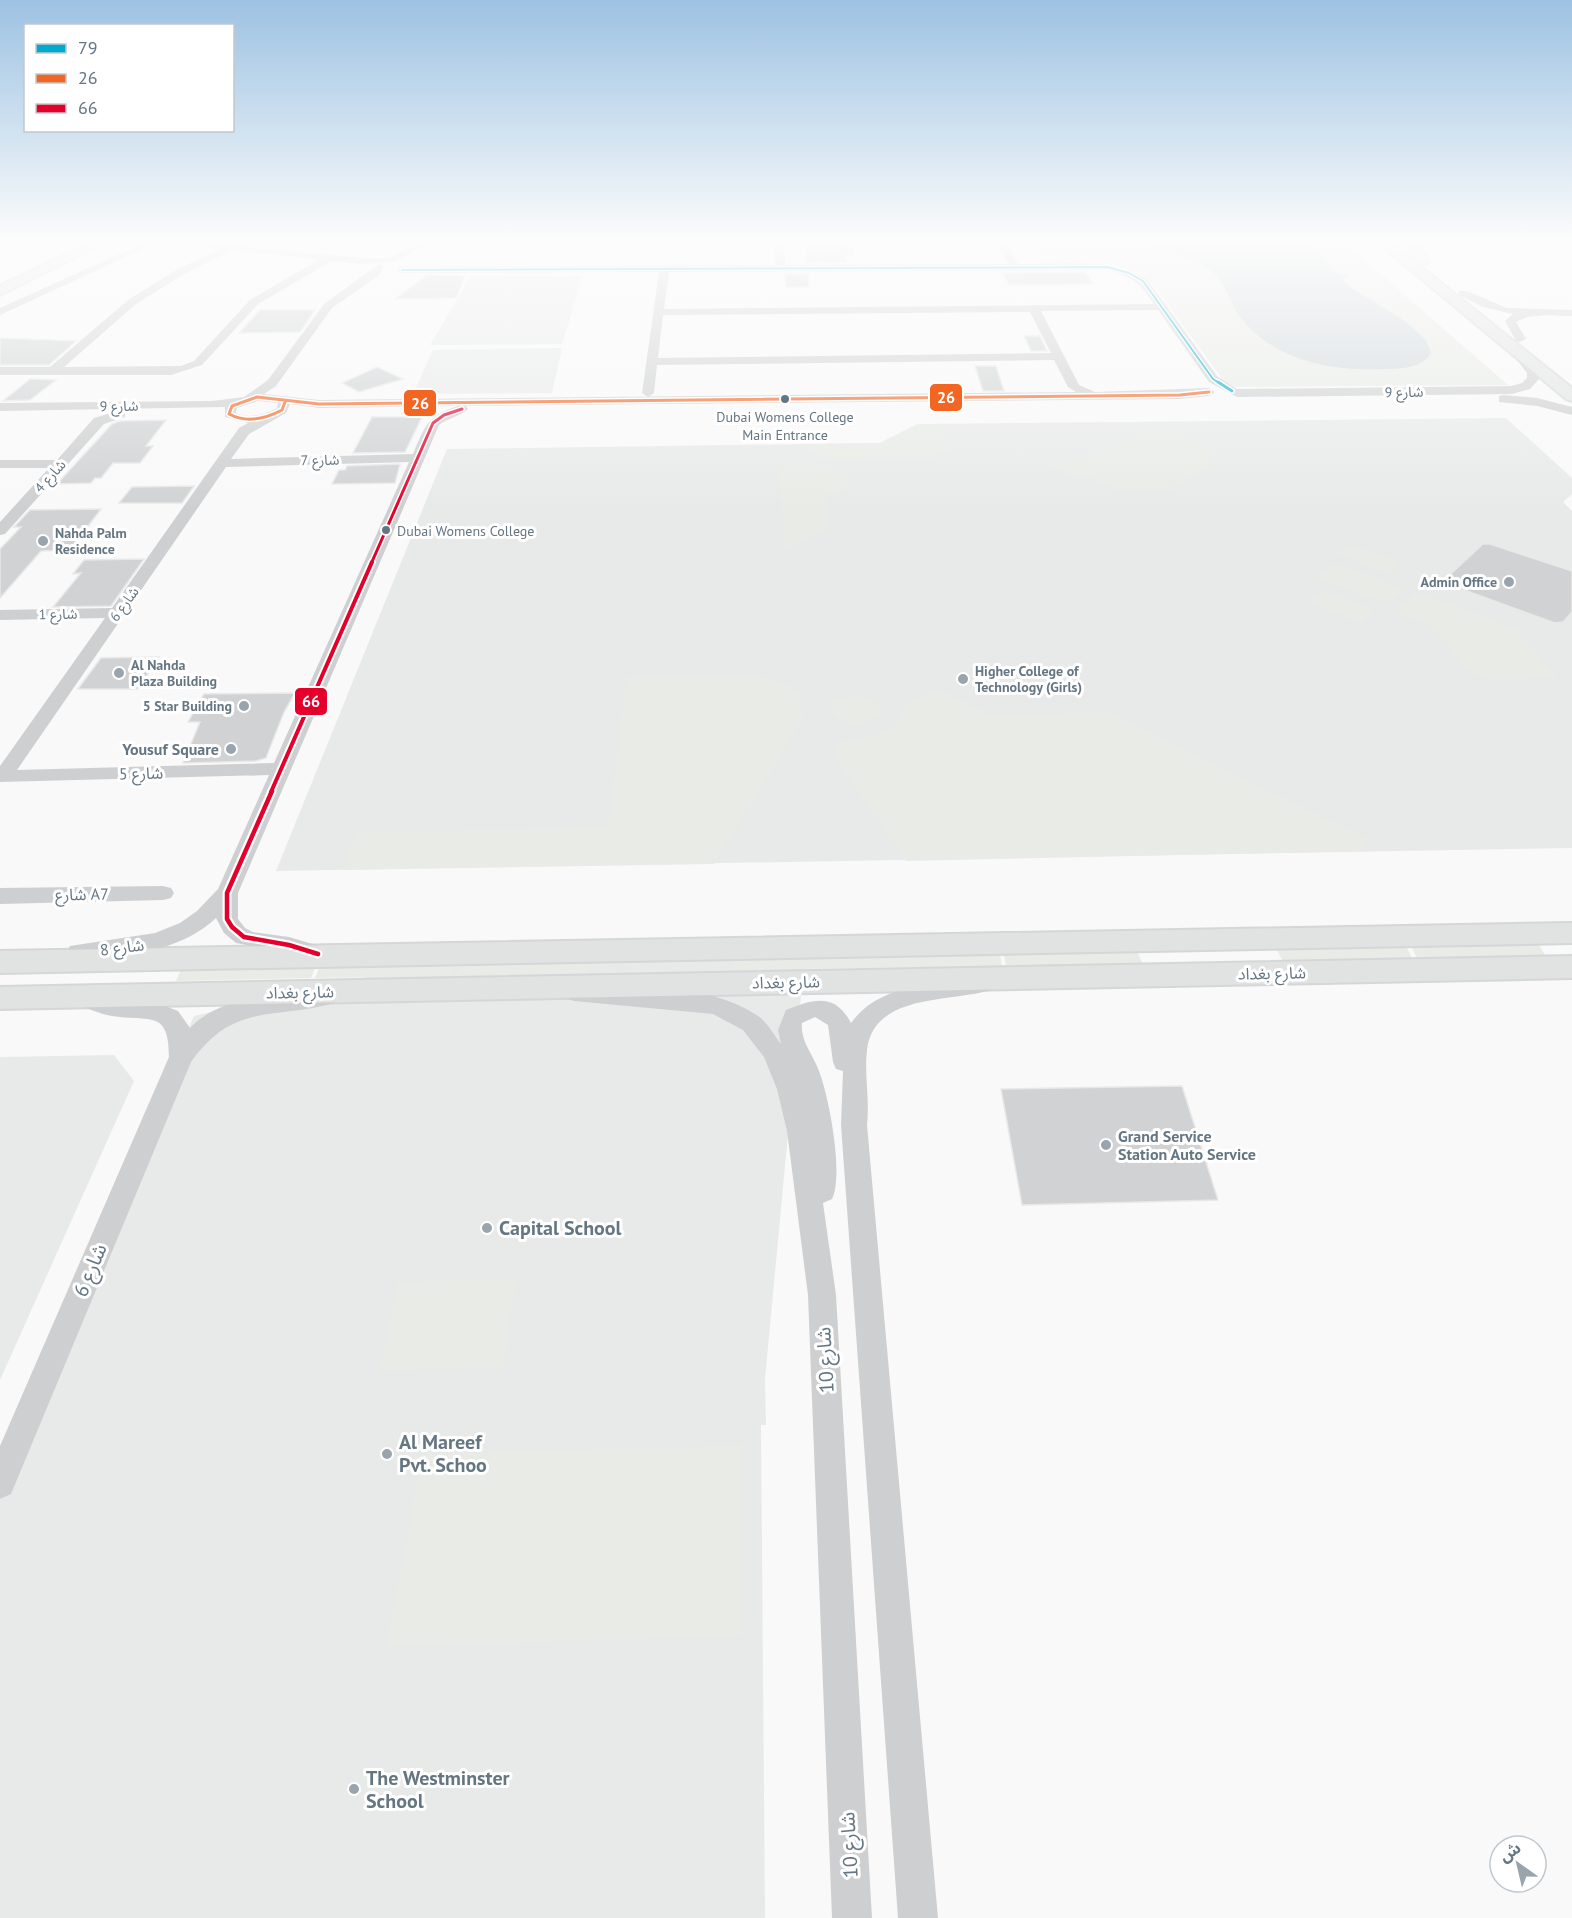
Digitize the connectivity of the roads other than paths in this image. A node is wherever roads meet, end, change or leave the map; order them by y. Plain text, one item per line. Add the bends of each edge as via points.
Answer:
1 (98, 332) edge
2 (226, 332) edge
3 (309, 332) edge
4 (324, 332) edge
5 (656, 332) edge
6 (1045, 332) edge
7 (1176, 332) edge
8 (1500, 332) edge
9 (1504, 332) edge
10 (1514, 332) edge
11 (1518, 345) junction
12 (1058, 356) junction
13 (651, 362) junction
14 (301, 365) dead end
15 (0, 371) edge
16 (52, 372) junction
17 (1572, 381) edge
18 (1074, 387) junction
19 (1216, 394) junction
20 (1237, 395) junction
21 (1007, 396) junction
22 (1063, 396) junction
23 (1091, 396) junction
24 (1572, 396) edge
25 (284, 397) junction
26 (648, 398) junction
27 (244, 400) junction
28 (945, 404) junction
29 (0, 407) edge
30 (462, 409) junction
31 (414, 410) junction
32 (1572, 411) edge
33 (0, 414) edge
34 (232, 416) junction
35 (269, 416) junction
36 (96, 417) junction
37 (433, 423) junction
38 (244, 431) junction
39 (417, 458) junction
40 (223, 462) junction
41 (0, 464) edge
42 (60, 464) junction
43 (0, 531) edge
44 (117, 613) junction
45 (0, 615) edge
46 (282, 770) junction
47 (2, 776) edge
48 (163, 893) dead end
49 (227, 893) junction
50 (0, 896) edge
51 (1572, 933) edge
52 (318, 954) junction
53 (0, 961) edge
54 (1572, 967) edge
55 (999, 978) junction
56 (549, 986) junction
57 (342, 991) junction
58 (79, 996) junction
59 (0, 998) edge
60 (181, 1057) junction
61 (854, 1125) junction
62 (822, 1295) junction
63 (1, 1481) edge
64 (852, 1918) edge
65 (918, 1918) edge

1 - 16 street
2 - 16 street via 199,361 184,369
3 - 27 street via 269,387
4 - 14 street
5 - 13 street
6 - 12 street
7 - 19 street
8 - 11 main road
9 - 11 main road
10 - 11 street
11 - 17 main road
11 - 20 street, شارع 9 via 1533,379 1527,386 1512,390
11 - 24 main road
12 - 13 street
12 - 18 street
13 - 26 street
15 - 16 street
18 - 22 street
18 - 23 street
19 - 20 street
19 - 20 street
19 - 23 street
19 - 28 street
20 - 32 street, شارع 9 via 1494,399 1537,402
21 - 22 street
21 - 26 street
21 - 28 street
22 - 23 street
25 - 26 street
25 - 27 street, شارع 9
25 - 35 street, شارع 6 via 282,410
27 - 29 street, شارع 9 via 212,405
27 - 34 street via 232,406
28 - 30 street
30 - 31 street
30 - 37 street
31 - 35 street via 305,411
31 - 37 street via 429,415
33 - 36 street, شارع 9
34 - 35 street, شارع 9
34 - 36 street, شارع 9
34 - 38 street
35 - 38 street, شارع 6
36 - 42 street, شارع 4
37 - 39 street, شارع 8
38 - 40 street, شارع 6
39 - 40 street, شارع 7
39 - 46 street, شارع 8
40 - 44 street, شارع 6
41 - 42 street
42 - 43 street, شارع 4
44 - 45 street, شارع 1
44 - 47 street, شارع 6
46 - 47 street, شارع 5
46 - 49 street, شارع 8
48 - 50 street, شارع A7
49 - 52 street, شارع 8 via 226,920 241,936
49 - 53 street, شارع 8 via 195,924 155,943
51 - 52 main road
52 - 53 main road
54 - 55 main road, شارع بغداد
55 - 56 main road, شارع بغداد
55 - 61 street via 968,989 908,995 875,1011 857,1040
56 - 57 main road, شارع بغداد
56 - 62 street, شارع 10 via 599,996 708,1004 741,1016 759,1029 779,1064 801,1137
57 - 58 main road, شارع بغداد
57 - 60 street, شارع 6 via 307,1002 225,1015 201,1031
58 - 59 main road, شارع بغداد
58 - 60 street, شارع 6 via 110,1007 155,1011 170,1017 181,1033
60 - 63 street, شارع 6
61 - 62 street via 840,1020 822,1009 799,1012 788,1027 809,1075 818,1128 825,1249
61 - 65 street
62 - 64 street, شارع 10

